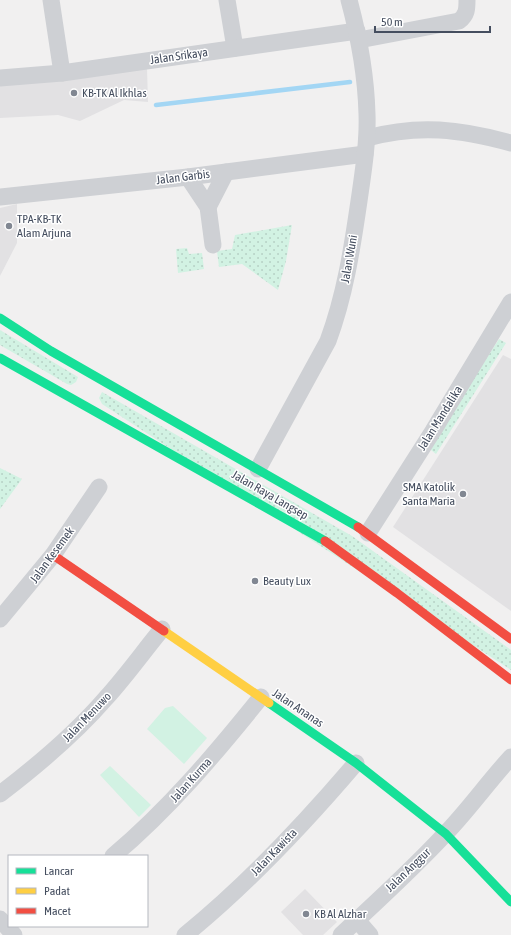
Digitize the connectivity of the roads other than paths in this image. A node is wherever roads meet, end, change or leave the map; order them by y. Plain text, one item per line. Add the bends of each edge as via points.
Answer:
1 (51, 0) edge
2 (227, 0) edge
3 (349, 0) edge
4 (467, 0) edge
5 (358, 35) junction
6 (235, 48) junction
7 (62, 73) junction
8 (0, 78) edge
9 (511, 143) edge
10 (366, 146) junction
11 (226, 172) junction
12 (188, 177) junction
13 (0, 197) edge
14 (208, 207) junction
15 (213, 245) dead end
16 (511, 302) edge
17 (0, 318) edge
18 (2, 365) edge
19 (96, 376) junction
20 (81, 405) junction
21 (258, 469) junction
22 (99, 487) dead end
23 (368, 533) junction
24 (53, 555) junction
25 (0, 620) edge
26 (162, 629) junction
27 (511, 639) edge
28 (511, 680) edge
29 (261, 697) junction
30 (511, 757) edge
31 (356, 763) junction
32 (511, 771) edge
33 (0, 794) edge
34 (473, 803) junction
35 (446, 834) junction
36 (114, 855) edge
37 (511, 902) edge
38 (0, 919) edge
39 (357, 920) junction
40 (8, 925) edge
41 (185, 935) edge
42 (341, 935) edge
43 (370, 935) edge

1 - 7 street
2 - 6 street
3 - 5 street, Jalan Wuni
4 - 5 street, Jalan Srikaya via 467,12 459,21
5 - 6 street, Jalan Srikaya
5 - 10 street, Jalan Wuni via 365,84
6 - 7 street, Jalan Srikaya
7 - 8 street, Jalan Srikaya
9 - 10 street, Jalan Garbis via 486,136 439,129 400,131
10 - 11 street, Jalan Garbis
10 - 21 street, Jalan Wuni via 348,270 336,318 318,362
11 - 12 street, Jalan Garbis
11 - 14 street
12 - 13 street, Jalan Garbis
12 - 14 street
14 - 15 street
16 - 23 street, Jalan Mandalika
17 - 19 main road, Jalan Raya Langsep
18 - 20 main road, Jalan Raya Langsep
19 - 20 main road
19 - 21 main road, Jalan Raya Langsep
20 - 28 main road, Jalan Raya Langsep via 336,548
21 - 23 main road, Jalan Raya Langsep
22 - 24 street, Jalan Kesemek
23 - 27 main road, Jalan Raya Langsep
24 - 25 street, Jalan Kesemek
24 - 26 main road, Jalan Ananas
26 - 29 main road, Jalan Ananas
26 - 33 street, Jalan Menuwo via 78,728
29 - 31 main road, Jalan Ananas
29 - 36 street, Jalan Kurma via 186,787
30 - 34 street, Jalan Anggur via 491,778
31 - 35 main road, Jalan Ananas
31 - 41 street, Jalan Kawista via 268,860
32 - 34 street, Jalan Anggur
34 - 35 street, Jalan Anggur
35 - 37 main road, Jalan Ananas
35 - 39 street, Jalan Anggur
38 - 40 street
39 - 42 street, Jalan Anggur
39 - 43 street

